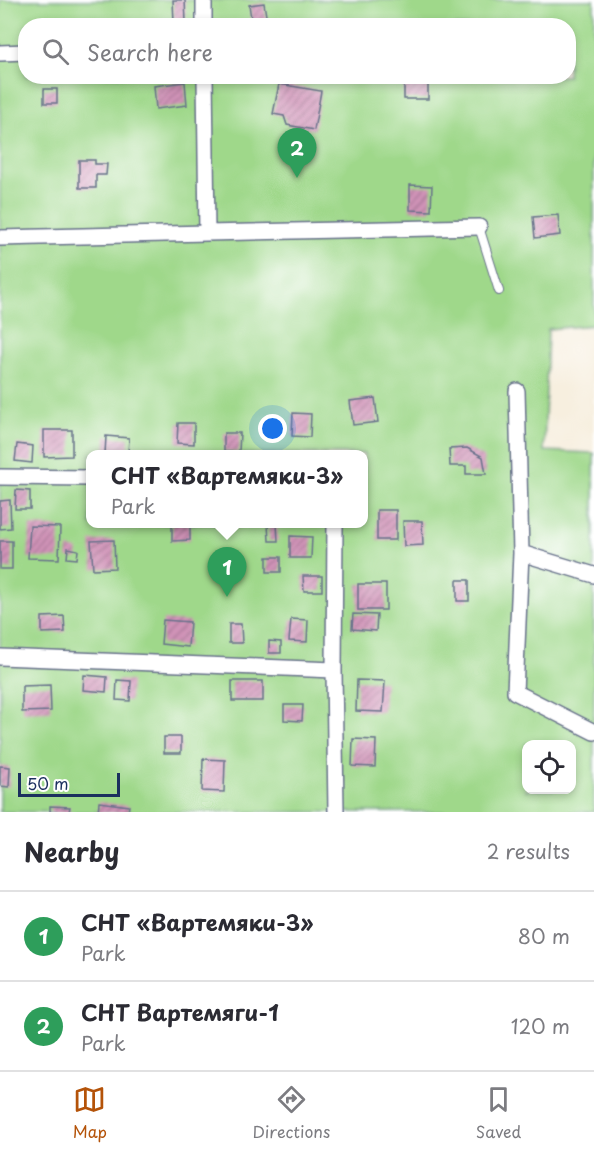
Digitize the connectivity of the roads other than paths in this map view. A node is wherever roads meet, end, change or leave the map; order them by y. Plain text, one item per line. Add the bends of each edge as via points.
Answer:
1 (204, 0) edge
2 (204, 18) edge
3 (18, 52) edge
4 (0, 53) edge
5 (205, 84) edge
6 (479, 227) joint
7 (207, 233) junction
8 (0, 238) edge
9 (499, 291) dead end
10 (517, 391) dead end
11 (0, 477) edge
12 (86, 478) edge
13 (335, 528) edge
14 (521, 553) junction
15 (594, 576) edge
16 (0, 657) edge
17 (334, 670) junction
18 (594, 732) edge
19 (336, 812) edge

1 - 2 street
3 - 4 street
5 - 7 street
6 - 7 street
6 - 9 lane
7 - 8 street
10 - 14 street
11 - 12 street
13 - 17 street
14 - 15 street
14 - 18 street via 515,692
16 - 17 street
17 - 19 street

